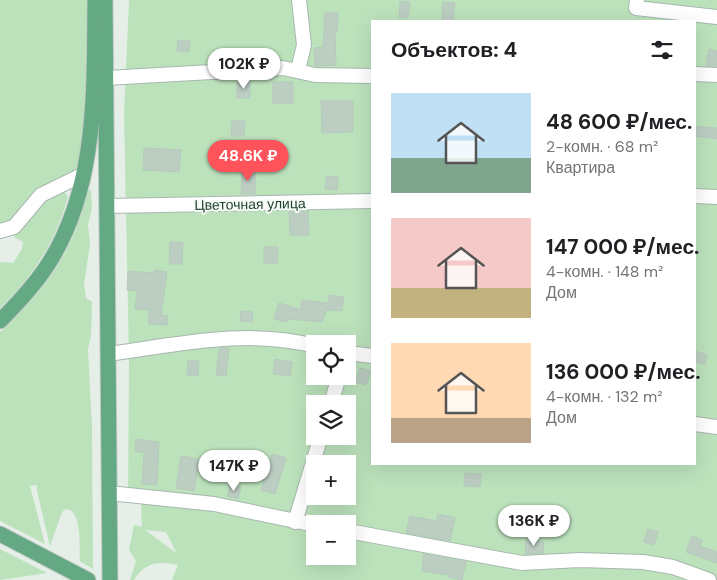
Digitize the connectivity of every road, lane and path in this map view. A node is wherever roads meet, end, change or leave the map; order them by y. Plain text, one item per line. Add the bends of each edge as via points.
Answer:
1 (95, 0) edge
2 (105, 0) edge
3 (299, 0) edge
4 (637, 0) edge
5 (717, 17) edge
6 (298, 70) junction
7 (696, 74) edge
8 (717, 75) edge
9 (371, 76) edge
10 (106, 78) junction
11 (84, 174) junction
12 (696, 196) edge
13 (717, 197) edge
14 (371, 201) edge
15 (107, 206) junction
16 (0, 231) edge
17 (0, 321) edge
18 (306, 344) edge
19 (108, 354) junction
20 (356, 354) edge
21 (371, 356) edge
22 (696, 424) edge
23 (717, 427) edge
24 (318, 445) edge
25 (109, 493) junction
26 (295, 522) junction
27 (306, 524) edge
28 (356, 532) edge
29 (0, 534) edge
30 (88, 580) edge
31 (110, 580) edge
32 (707, 580) edge

1 - 11 main road via 94,78 90,141
2 - 10 main road
3 - 6 street via 304,45
4 - 5 street via 636,8
6 - 9 street via 316,74
6 - 10 street via 283,68
7 - 8 street
10 - 15 main road
11 - 16 street via 41,195 14,227
11 - 17 main road via 63,236 45,268
12 - 13 street
14 - 15 street, Цветочная улица
15 - 19 main road
18 - 19 street via 252,337
19 - 25 main road
20 - 21 street
22 - 23 street
24 - 26 street
25 - 26 street via 214,504
25 - 31 main road
26 - 27 street
28 - 32 street via 522,563 580,560 643,562 673,567
29 - 30 main road

